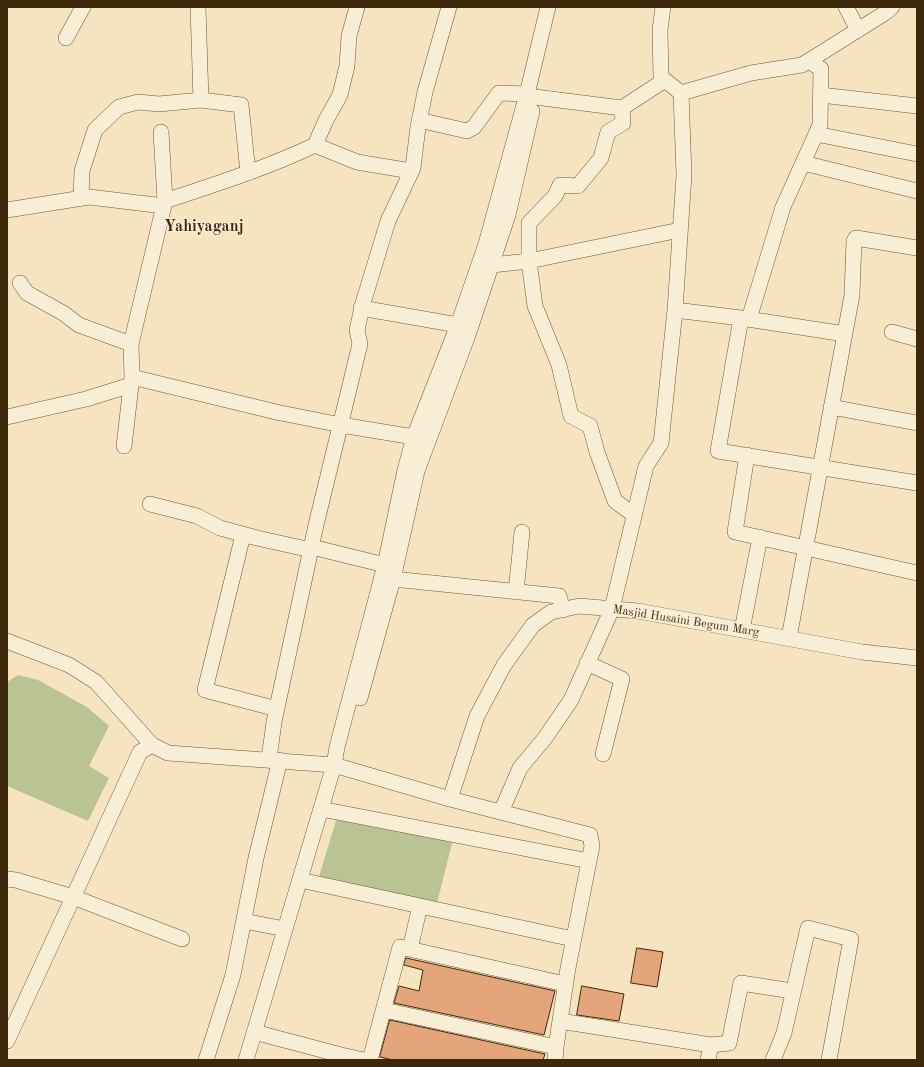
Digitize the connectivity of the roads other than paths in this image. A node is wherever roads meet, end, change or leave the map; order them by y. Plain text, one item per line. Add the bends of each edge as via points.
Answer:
1 (83, 7) edge
2 (198, 7) edge
3 (357, 7) edge
4 (450, 7) edge
5 (548, 7) edge
6 (556, 7) edge
7 (663, 7) edge
8 (846, 7) edge
9 (892, 7) edge
10 (858, 30) junction
11 (66, 38) dead end
12 (809, 61) junction
13 (665, 80) junction
14 (681, 93) junction
15 (531, 95) junction
16 (821, 95) junction
17 (201, 100) junction
18 (917, 106) edge
19 (622, 108) junction
20 (419, 120) junction
21 (161, 132) dead end
22 (816, 134) junction
23 (315, 145) junction
24 (917, 154) edge
25 (803, 163) junction
26 (411, 171) junction
27 (248, 173) junction
28 (917, 192) edge
29 (81, 198) junction
30 (165, 204) junction
31 (7, 210) edge
32 (680, 230) junction
33 (917, 248) edge
34 (529, 261) junction
35 (492, 265) junction
36 (20, 283) dead end
37 (362, 308) junction
38 (674, 310) junction
39 (745, 319) junction
40 (458, 324) junction
41 (892, 332) dead end
42 (845, 334) junction
43 (917, 339) edge
44 (131, 344) junction
45 (131, 381) junction
46 (831, 407) junction
47 (7, 418) edge
48 (917, 423) edge
49 (341, 425) junction
50 (414, 437) junction
51 (124, 446) dead end
52 (747, 455) junction
53 (821, 468) junction
54 (917, 483) edge
55 (150, 504) dead end
56 (634, 515) junction
57 (522, 532) dead end
58 (243, 535) junction
59 (760, 537) junction
60 (805, 548) junction
61 (311, 549) junction
62 (385, 565) junction
63 (917, 573) edge
64 (393, 579) junction
65 (516, 592) junction
66 (612, 609) junction
67 (562, 610) junction
68 (742, 630) junction
69 (789, 638) junction
70 (7, 641) edge
71 (917, 658) edge
72 (587, 663) junction
73 (277, 709) junction
74 (152, 745) junction
75 (603, 754) dead end
76 (275, 760) junction
77 (334, 764) junction
78 (450, 799) junction
79 (321, 809) junction
80 (501, 812) junction
81 (589, 861) junction
82 (7, 878) edge
83 (300, 880) junction
84 (73, 897) junction
85 (420, 906) junction
86 (244, 921) junction
87 (285, 929) junction
88 (182, 938) dead end
89 (574, 939) junction
90 (410, 949) junction
91 (565, 984) junction
92 (792, 991) junction
93 (384, 1010) junction
94 (560, 1021) junction
95 (254, 1032) junction
96 (7, 1041) edge
97 (556, 1053) edge
98 (710, 1053) edge
99 (206, 1060) edge
100 (246, 1060) edge
101 (364, 1060) edge
102 (370, 1060) edge
103 (773, 1060) edge
104 (829, 1060) edge

1 - 11 street
2 - 17 street
3 - 23 street via 349,36 347,66 340,95
4 - 20 street
5 - 15 street
6 - 15 street
7 - 13 street via 660,30 661,77
8 - 10 street
9 - 10 street
10 - 12 street
12 - 14 street via 802,65 751,73
12 - 16 street via 821,69
13 - 14 street
13 - 19 street
14 - 32 street via 684,175
15 - 19 street
15 - 20 street via 499,93 474,127 467,131
15 - 35 street via 508,215
15 - 40 street via 486,244
16 - 18 street
16 - 22 street via 820,125
17 - 27 street via 241,105
17 - 29 street via 159,104 138,102 119,107 96,130 82,171
19 - 34 street via 623,123 608,132 601,158 578,186 560,185 555,196 529,223
20 - 26 street
21 - 30 street
22 - 24 street
22 - 25 street
23 - 26 street via 357,162
23 - 27 street
25 - 28 street
25 - 39 street via 783,207
26 - 37 street via 388,221
27 - 30 street
29 - 30 street
29 - 31 street
30 - 44 street
32 - 34 street
32 - 38 street
33 - 42 street via 856,238 852,295
34 - 35 street
34 - 56 street via 536,306 559,365 571,416 590,426 615,501
35 - 64 street via 417,471
36 - 44 street via 27,293 79,324
37 - 40 street
37 - 49 street via 358,330 360,344
38 - 39 street
38 - 56 street via 661,443 646,466
39 - 42 street
39 - 52 street via 718,451
40 - 50 street
41 - 43 street
42 - 46 street
44 - 45 street
45 - 47 street via 86,399
45 - 49 street
45 - 51 street
46 - 48 street
46 - 53 street
49 - 50 street
49 - 61 street
50 - 62 street
52 - 53 street
52 - 59 street via 735,532
53 - 54 street
53 - 60 street
55 - 58 street via 197,516 220,528
56 - 66 street
57 - 65 street
58 - 61 street
58 - 73 street via 205,690
59 - 60 street
59 - 68 street
60 - 63 street
60 - 69 street
61 - 62 street
61 - 73 street
62 - 77 street via 336,747
64 - 65 street
64 - 77 street via 346,750
65 - 67 street via 559,596
66 - 67 street, Masjid Husaini Begum Marg via 579,606
66 - 68 street, Masjid Husaini Begum Marg via 638,611
66 - 72 street
67 - 78 street, Masjid Husaini Begum Marg via 551,612 533,625 504,665 476,716
68 - 69 street, Masjid Husaini Begum Marg
69 - 71 street, Masjid Husaini Begum Marg via 862,652
70 - 74 street via 69,665 96,682
72 - 75 street via 622,679
72 - 80 street via 571,700 520,768
73 - 76 street
74 - 76 street via 168,753
74 - 84 street via 140,752
76 - 77 street
76 - 86 street
77 - 78 street
77 - 79 street
78 - 80 street
79 - 81 street
79 - 83 street
80 - 81 street via 590,835 592,846
81 - 89 street
82 - 84 street
83 - 85 street
83 - 87 street
84 - 88 street
84 - 96 street
85 - 89 street
85 - 90 street
86 - 87 street
86 - 99 street via 232,975
87 - 95 street
89 - 91 street
90 - 91 street
90 - 93 street via 400,947
91 - 94 street
92 - 98 street via 741,983 729,1042
92 - 103 street via 784,1033
92 - 104 street via 808,928 851,939
93 - 97 street
93 - 102 street
94 - 97 street
94 - 98 street
95 - 100 street
95 - 101 street

